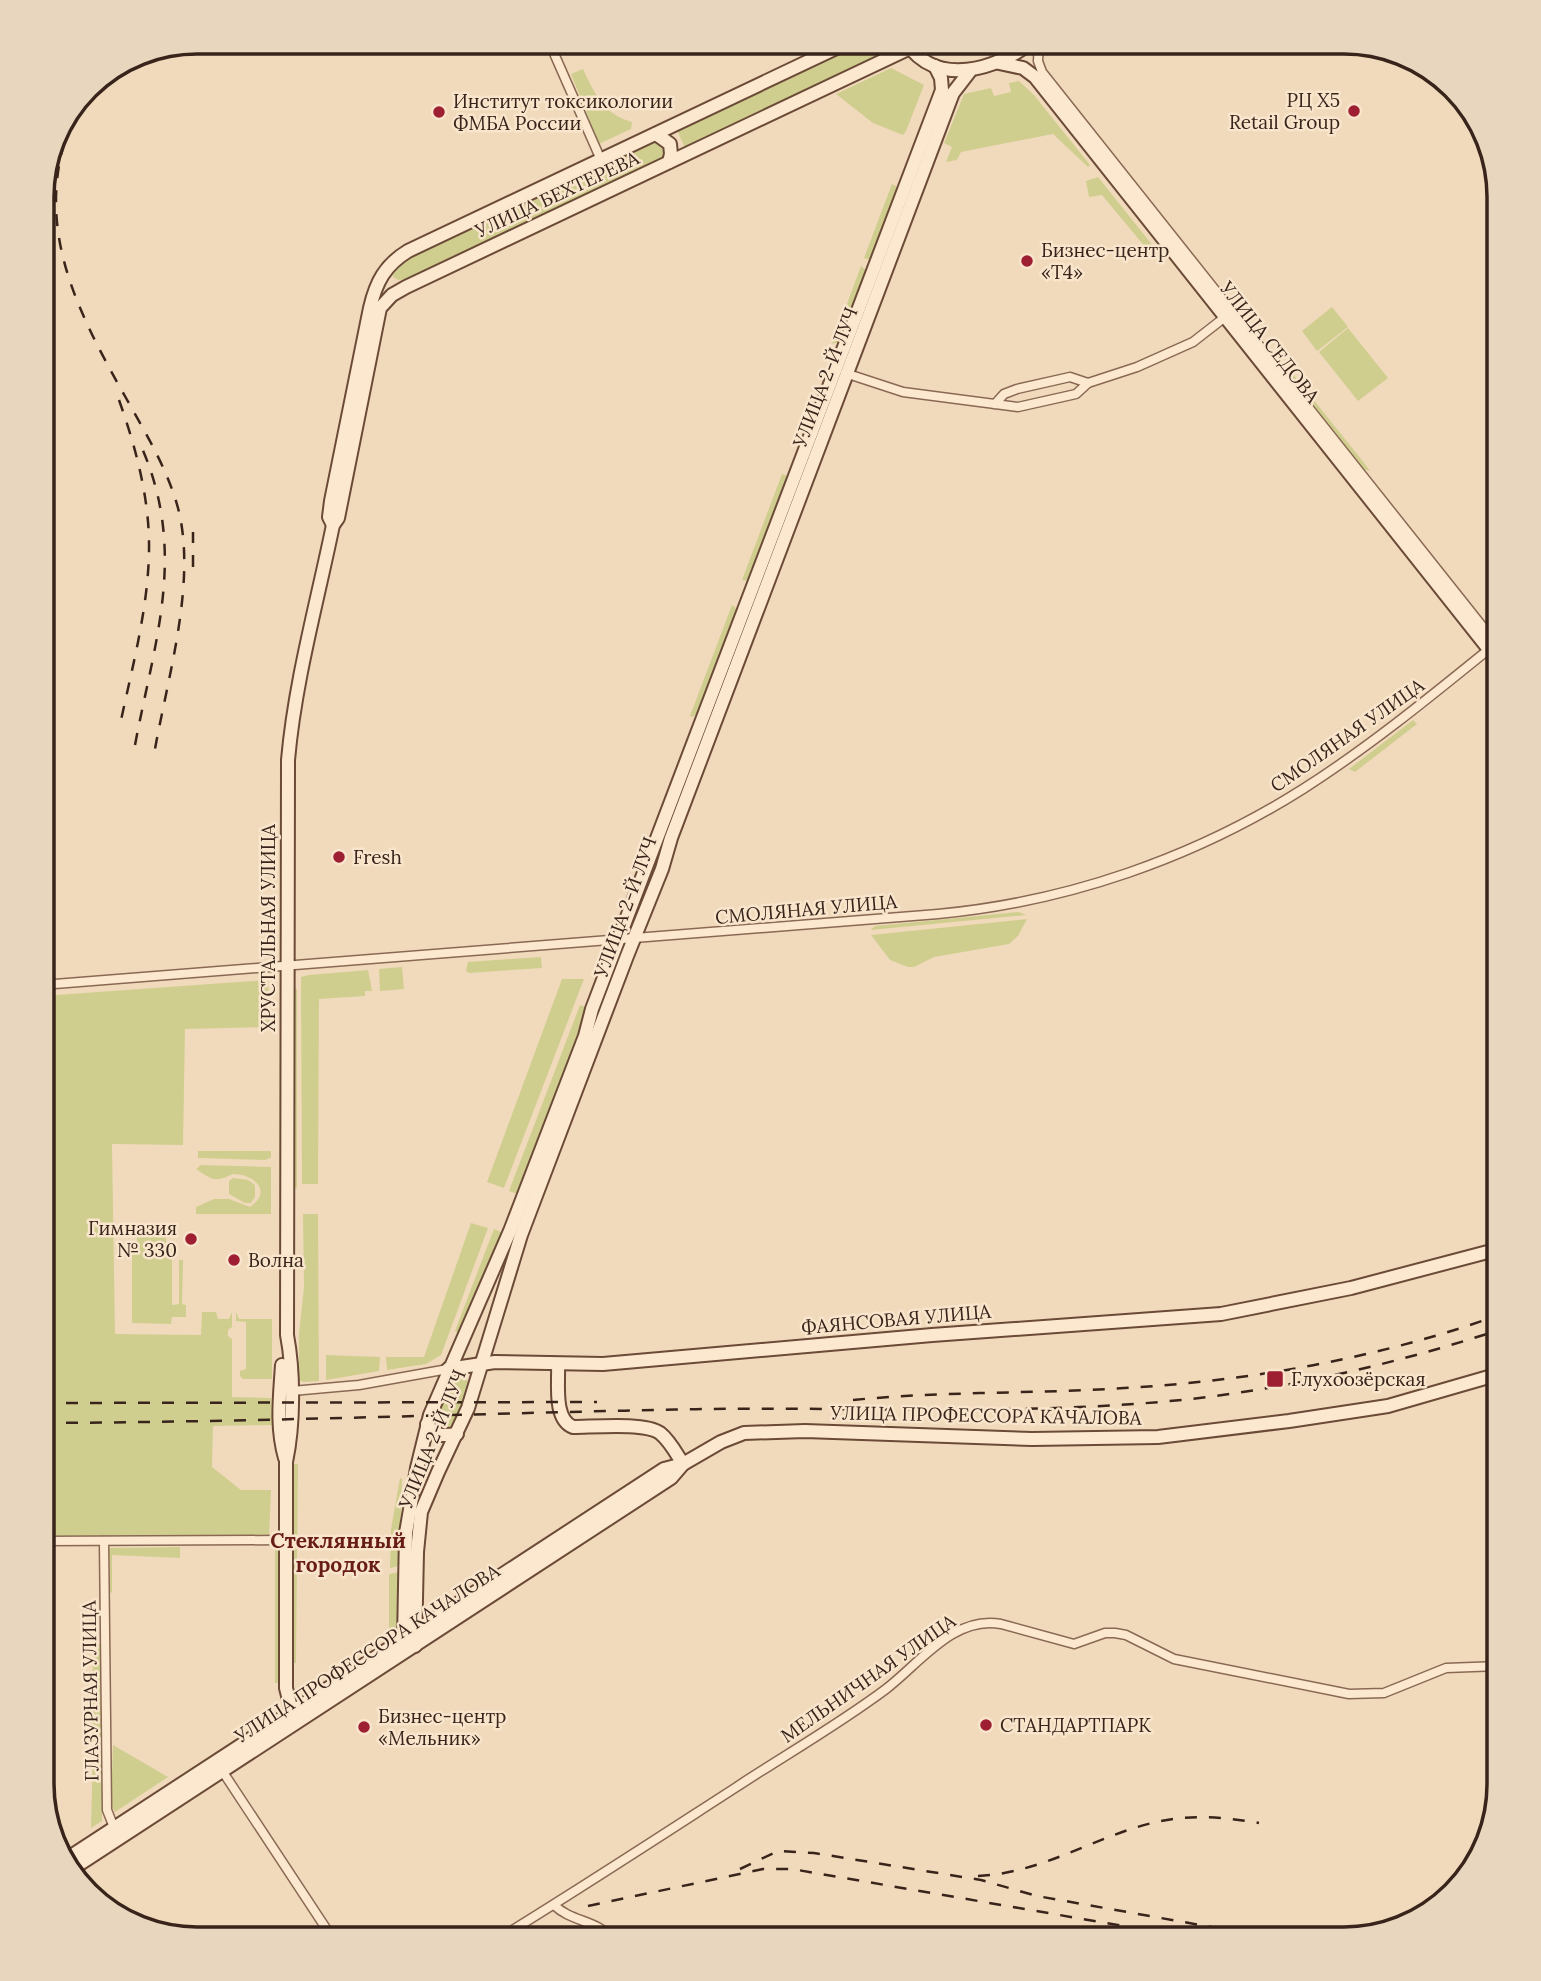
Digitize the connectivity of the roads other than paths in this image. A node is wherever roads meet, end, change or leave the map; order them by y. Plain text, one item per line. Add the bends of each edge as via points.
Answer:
1 (554, 54) edge
2 (823, 55) edge
3 (888, 55) edge
4 (917, 55) edge
5 (1012, 55) edge
6 (1038, 55) edge
7 (999, 63) junction
8 (935, 66) junction
9 (970, 71) junction
10 (656, 134) junction
11 (601, 160) junction
12 (669, 162) junction
13 (388, 265) junction
14 (406, 287) junction
15 (374, 310) junction
16 (1229, 315) junction
17 (841, 372) junction
18 (1088, 383) junction
19 (995, 404) junction
20 (1487, 634) edge
21 (1487, 652) edge
22 (634, 939) junction
23 (619, 940) junction
24 (286, 966) junction
25 (55, 984) edge
26 (1487, 1252) edge
27 (286, 1335) junction
28 (482, 1363) junction
29 (558, 1364) junction
30 (448, 1369) junction
31 (1487, 1377) edge
32 (292, 1391) junction
33 (427, 1424) junction
34 (457, 1434) junction
35 (286, 1462) junction
36 (683, 1464) junction
37 (286, 1539) junction
38 (54, 1541) edge
39 (104, 1541) junction
40 (411, 1639) junction
41 (1487, 1667) edge
42 (293, 1718) junction
43 (219, 1766) junction
44 (117, 1833) junction
45 (74, 1855) edge
46 (78, 1864) edge
47 (554, 1905) junction
48 (325, 1927) edge
49 (518, 1927) edge
50 (599, 1927) edge

1 - 11 street
2 - 10 street, УЛИЦА БЕХТЕРЕВА
3 - 12 street, УЛИЦА БЕХТЕРЕВА
4 - 8 street
5 - 7 street
6 - 16 street, УЛИЦА СЕДОВА via 1042,72
7 - 9 street
7 - 16 street, УЛИЦА СЕДОВА via 1023,68 1035,77
8 - 9 street
8 - 17 street, УЛИЦА 2-Й ЛУЧ via 942,90
9 - 17 street, УЛИЦА 2-Й ЛУЧ via 953,93
10 - 11 street, УЛИЦА БЕХТЕРЕВА
10 - 12 street via 670,144
11 - 13 street, УЛИЦА БЕХТЕРЕВА via 408,251
12 - 14 street, УЛИЦА БЕХТЕРЕВА
13 - 14 street via 389,282
13 - 15 street via 376,285
14 - 15 street, УЛИЦА БЕХТЕРЕВА
15 - 24 street, ХРУСТАЛЬНАЯ УЛИЦА via 331,501 332,525 289,752
16 - 18 street via 1193,342
16 - 20 street, УЛИЦА СЕДОВА
17 - 19 street via 903,392
17 - 22 street, УЛИЦА 2-Й ЛУЧ
17 - 23 street, УЛИЦА 2-Й ЛУЧ
18 - 19 street via 1076,394 1018,407
18 - 19 street via 1070,377 1017,389
21 - 22 street, СМОЛЯНАЯ УЛИЦА via 1361,749 1279,803 1184,851 1097,884 980,910
22 - 23 street, СМОЛЯНАЯ УЛИЦА
22 - 28 street, УЛИЦА 2-Й ЛУЧ via 521,1235
23 - 24 street, СМОЛЯНАЯ УЛИЦА
23 - 30 street, УЛИЦА 2-Й ЛУЧ via 510,1231
24 - 25 street, СМОЛЯНАЯ УЛИЦА
24 - 27 street, ХРУСТАЛЬНАЯ УЛИЦА
26 - 29 street, ФАЯНСОВАЯ УЛИЦА via 1351,1288 1221,1314
27 - 32 street, ХРУСТАЛЬНАЯ УЛИЦА
27 - 35 street, ХРУСТАЛЬНАЯ УЛИЦА via 279,1420
28 - 29 street, ФАЯНСОВАЯ УЛИЦА
28 - 30 street, ФАЯНСОВАЯ УЛИЦА
28 - 34 street, УЛИЦА 2-Й ЛУЧ
29 - 36 street via 560,1416 565,1423 656,1431
30 - 32 street, ФАЯНСОВАЯ УЛИЦА
30 - 33 street, УЛИЦА 2-Й ЛУЧ
31 - 36 street, УЛИЦА ПРОФЕССОРА КАЧАЛОВА via 1388,1406 1158,1437 1032,1439 768,1432 731,1437
32 - 35 street, ХРУСТАЛЬНАЯ УЛИЦА
33 - 34 street via 442,1436
33 - 40 street, УЛИЦА 2-Й ЛУЧ via 406,1533
34 - 40 street, УЛИЦА 2-Й ЛУЧ via 419,1520
35 - 37 street, ХРУСТАЛЬНАЯ УЛИЦА
36 - 40 street, УЛИЦА ПРОФЕССОРА КАЧАЛОВА via 671,1478
37 - 39 street
37 - 42 street, ХРУСТАЛЬНАЯ УЛИЦА via 286,1688
38 - 39 street
39 - 44 street, ГЛАЗУРНАЯ УЛИЦА via 107,1810
40 - 42 street, УЛИЦА ПРОФЕССОРА КАЧАЛОВА
41 - 47 street, МЕЛЬНИЧНАЯ УЛИЦА via 1446,1668 1384,1693 1349,1694 1174,1659 1126,1635 1105,1633 1074,1644 991,1622 973,1624 922,1655 877,1695
42 - 43 street, УЛИЦА ПРОФЕССОРА КАЧАЛОВА
43 - 44 street, УЛИЦА ПРОФЕССОРА КАЧАЛОВА
43 - 48 street
44 - 45 street, УЛИЦА ПРОФЕССОРА КАЧАЛОВА
44 - 46 street, УЛИЦА ПРОФЕССОРА КАЧАЛОВА
47 - 49 street, МЕЛЬНИЧНАЯ УЛИЦА
47 - 50 street via 567,1916

